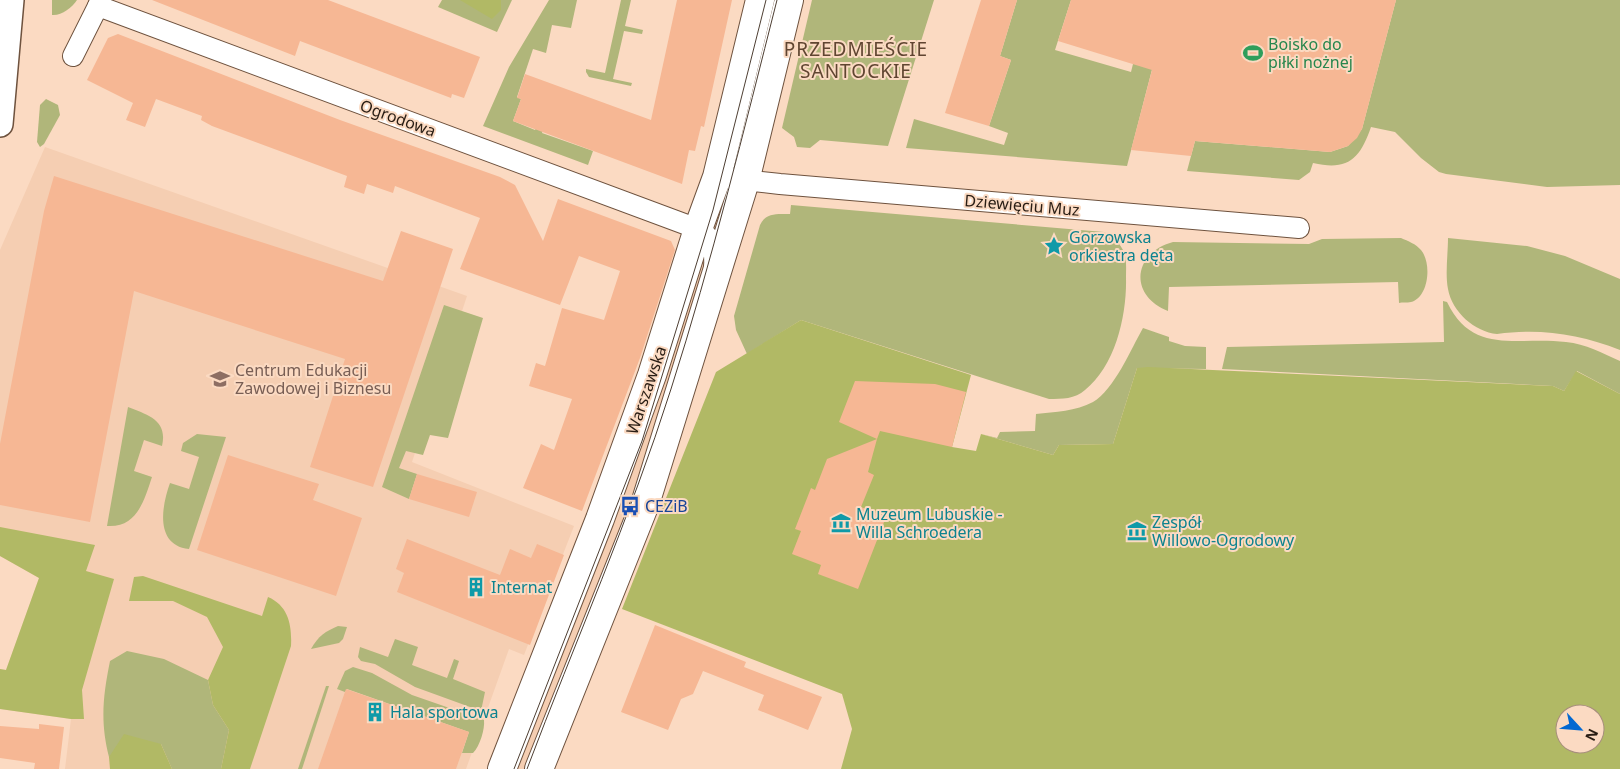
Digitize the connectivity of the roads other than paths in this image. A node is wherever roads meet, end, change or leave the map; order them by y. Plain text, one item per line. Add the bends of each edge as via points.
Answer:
1 (12, 0) edge
2 (760, 0) edge
3 (789, 0) edge
4 (100, 3) edge
5 (73, 56) dead end
6 (0, 124) edge
7 (717, 177) junction
8 (745, 181) junction
9 (698, 228) junction
10 (1299, 228) dead end
11 (709, 296) junction
12 (502, 769) edge
13 (539, 769) edge

1 - 6 street
2 - 7 main road, Warszawska
3 - 8 main road, Warszawska
4 - 5 street
4 - 9 street, Ogrodowa
7 - 8 street, Dziewięciu Muz
7 - 9 main road, Warszawska
8 - 10 street, Dziewięciu Muz
8 - 11 main road, Warszawska
9 - 11 street via 709,237 713,247
9 - 12 main road, Warszawska via 628,446
11 - 13 main road, Warszawska via 645,504

